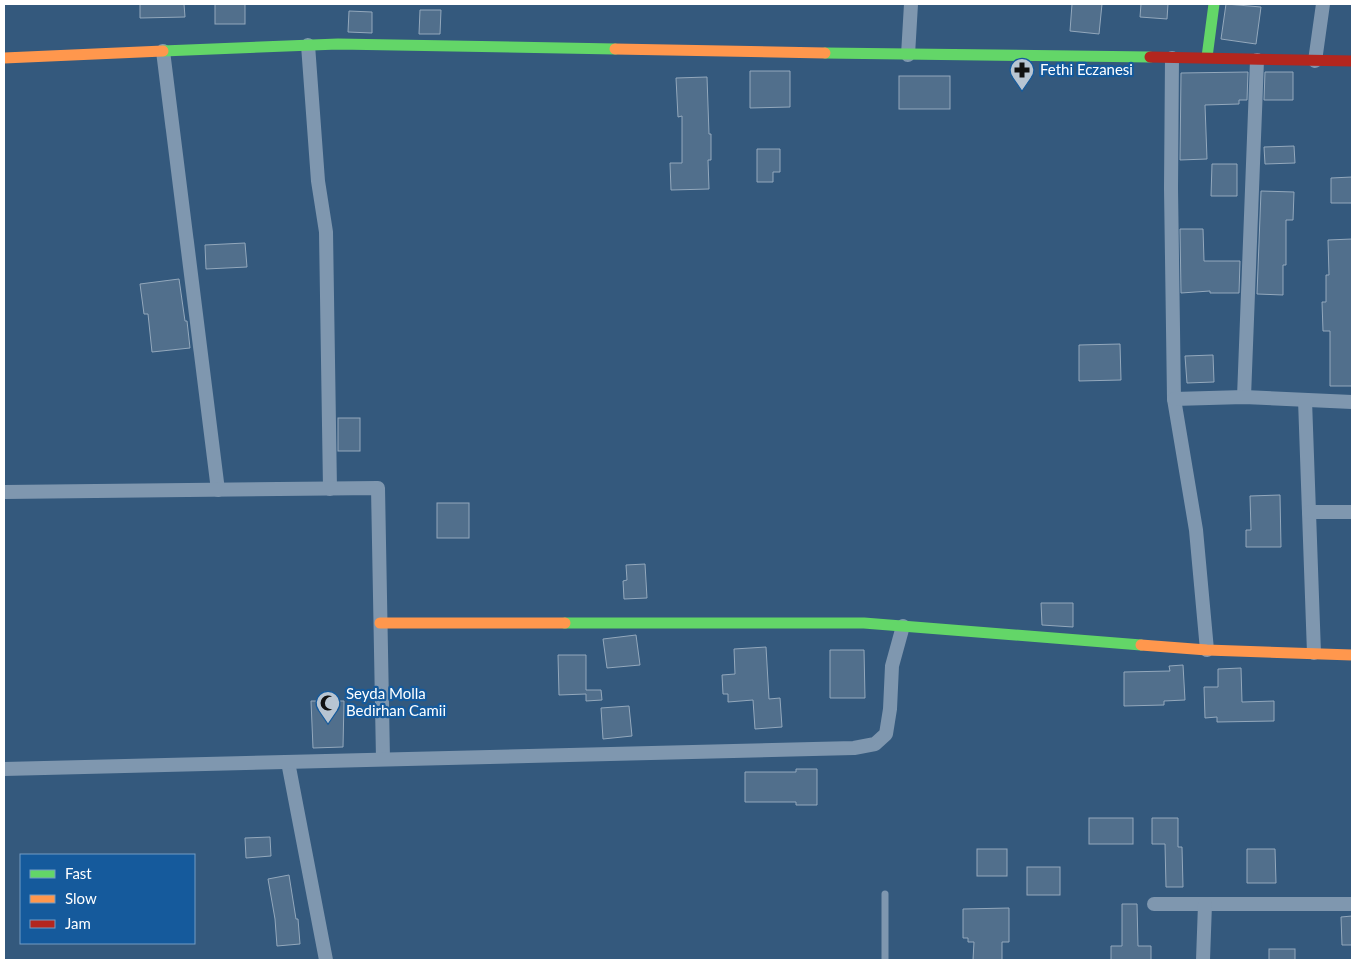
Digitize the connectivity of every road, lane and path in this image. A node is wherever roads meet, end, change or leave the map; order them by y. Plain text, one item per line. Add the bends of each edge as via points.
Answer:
1 (911, 4) edge
2 (1214, 4) edge
3 (1323, 4) edge
4 (308, 45) junction
5 (163, 51) junction
6 (908, 55) junction
7 (1207, 57) junction
8 (4, 58) edge
9 (1172, 58) junction
10 (1257, 60) junction
11 (1315, 61) junction
12 (1352, 61) edge
13 (1244, 396) junction
14 (1174, 399) junction
15 (1305, 400) junction
16 (1352, 402) edge
17 (330, 489) junction
18 (218, 490) junction
19 (4, 492) edge
20 (1309, 512) junction
21 (1352, 512) edge
22 (380, 623) junction
23 (903, 626) junction
24 (1208, 650) junction
25 (1314, 653) junction
26 (1352, 654) edge
27 (383, 759) junction
28 (288, 762) junction
29 (4, 769) edge
30 (886, 894) dead end
31 (1154, 904) dead end
32 (1205, 904) junction
33 (1352, 904) edge
34 (326, 960) edge
35 (885, 960) edge
36 (1203, 960) edge

1 - 6 street
2 - 7 street
3 - 11 street
4 - 5 street
4 - 6 street
4 - 17 street via 318,181 326,232
5 - 8 street
5 - 18 street
6 - 9 street
7 - 9 street
7 - 10 street
9 - 14 street via 1170,188
10 - 11 street
10 - 13 street
11 - 12 street
13 - 14 street
13 - 15 street
14 - 24 street via 1196,530
15 - 16 street
15 - 20 street
17 - 18 street
17 - 22 street via 378,488
18 - 19 street
20 - 21 street
20 - 25 street
22 - 23 street via 864,623
22 - 27 street
23 - 24 street
23 - 27 street via 892,666 886,734 875,744 854,748
24 - 25 street
25 - 26 street
27 - 28 street
28 - 29 street
28 - 34 street
30 - 35 lane
31 - 32 street
32 - 33 street
32 - 36 street

